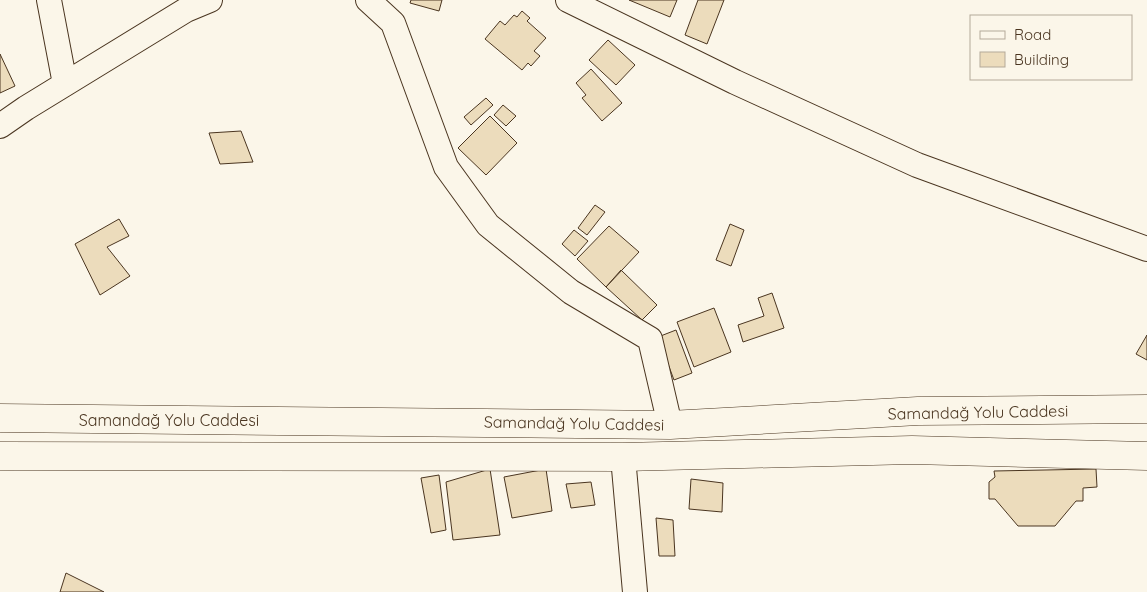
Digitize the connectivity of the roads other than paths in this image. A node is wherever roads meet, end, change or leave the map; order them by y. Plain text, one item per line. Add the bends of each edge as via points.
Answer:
1 (49, 0) edge
2 (210, 0) edge
3 (368, 0) edge
4 (568, 0) edge
5 (65, 84) junction
6 (0, 126) edge
7 (1147, 249) edge
8 (1147, 409) edge
9 (0, 418) edge
10 (670, 425) junction
11 (0, 456) edge
12 (1147, 456) edge
13 (624, 457) junction
14 (635, 592) edge

1 - 5 street
2 - 5 street via 186,10
3 - 10 street via 393,24 446,167 488,226 571,292 650,339
4 - 7 street via 917,166
5 - 6 street
8 - 10 highway, Samandağ Yolu Caddesi via 918,412
9 - 10 highway, Samandağ Yolu Caddesi
11 - 13 highway, Samandağ Yolu Caddesi
12 - 13 highway, Samandağ Yolu Caddesi via 912,450
13 - 14 street

